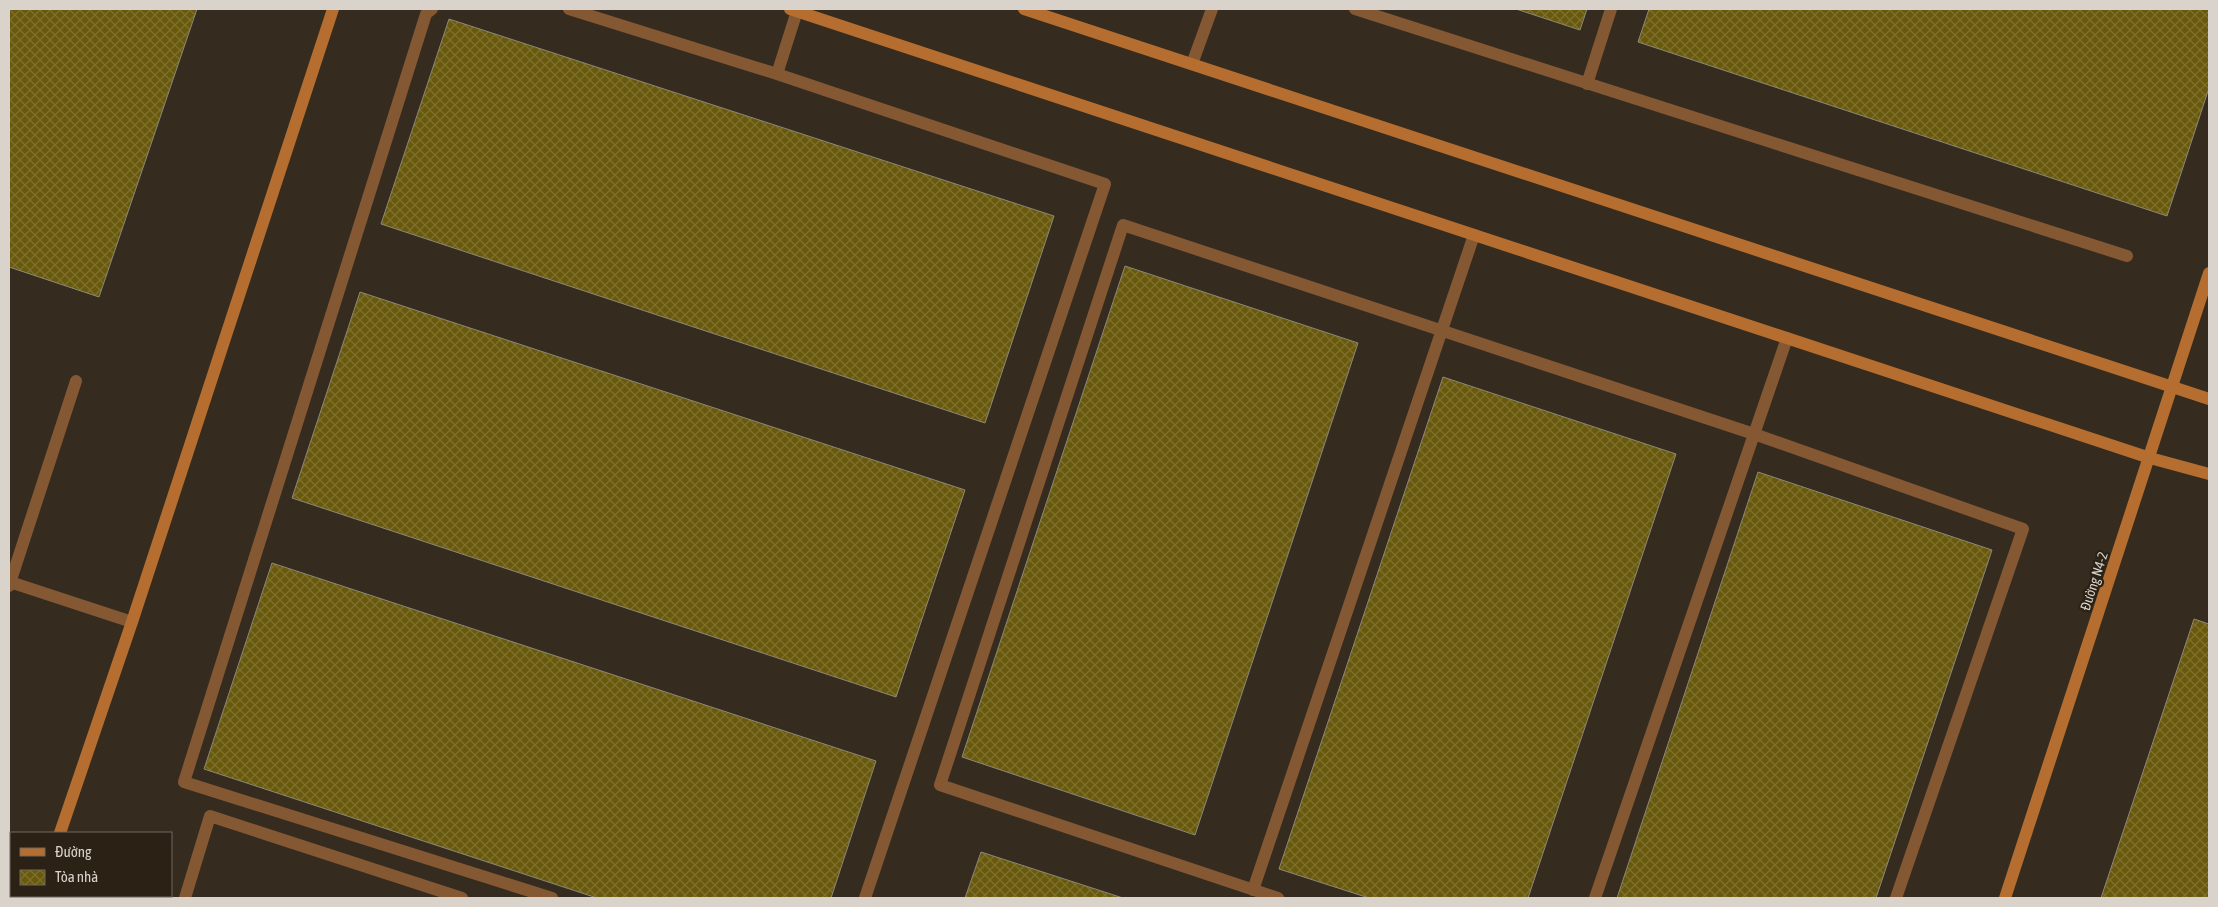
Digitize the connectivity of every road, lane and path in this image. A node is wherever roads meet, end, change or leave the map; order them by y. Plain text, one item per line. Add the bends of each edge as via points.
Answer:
1 (333, 9) edge
2 (432, 9) edge
3 (569, 9) edge
4 (1024, 9) edge
5 (1212, 9) edge
6 (1355, 9) edge
7 (1611, 9) edge
8 (793, 10) edge
9 (1192, 64) junction
10 (777, 74) junction
11 (1588, 84) junction
12 (1474, 235) junction
13 (2126, 256) dead end
14 (2209, 274) edge
15 (1442, 331) junction
16 (1787, 338) junction
17 (76, 381) dead end
18 (2173, 386) junction
19 (2209, 399) edge
20 (1754, 434) junction
21 (2150, 458) junction
22 (2209, 474) edge
23 (14, 549) edge
24 (9, 584) edge
25 (132, 622) junction
26 (60, 832) edge
27 (1253, 890) junction
28 (185, 898) edge
29 (462, 898) edge
30 (552, 898) edge
31 (865, 898) edge
32 (1278, 898) edge
33 (1595, 898) edge
34 (1896, 898) edge
35 (2005, 898) edge

1 - 25 street
2 - 30 lane via 426,14 184,782
3 - 10 lane
4 - 9 street
5 - 9 lane
6 - 11 lane
7 - 11 lane
8 - 10 lane
8 - 12 street
9 - 18 street
10 - 31 lane via 1105,184
11 - 13 lane
12 - 15 lane
12 - 16 street
14 - 18 street, Đường N4-2
15 - 20 lane
15 - 27 lane
15 - 27 lane via 1124,225 940,786
16 - 20 lane
16 - 21 street
17 - 23 lane
18 - 19 street
18 - 21 street, Đường N4-2
20 - 33 lane
20 - 34 lane via 2023,528
21 - 22 street
21 - 35 street, Đường N4-2
23 - 24 lane
24 - 25 lane
25 - 26 street
27 - 32 lane
28 - 29 lane via 210,816

